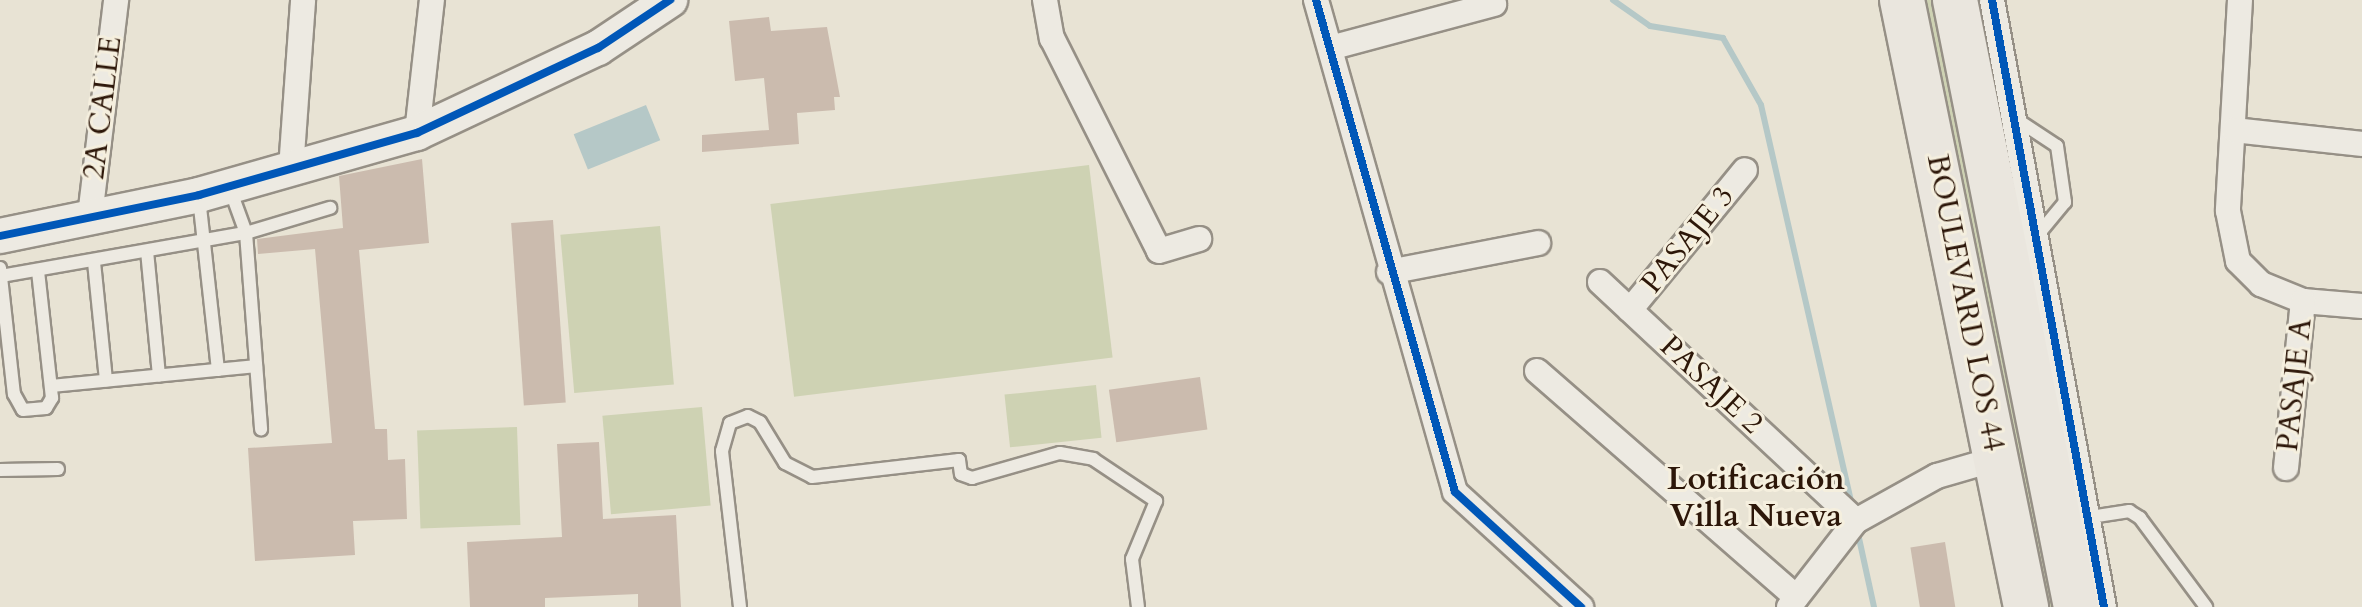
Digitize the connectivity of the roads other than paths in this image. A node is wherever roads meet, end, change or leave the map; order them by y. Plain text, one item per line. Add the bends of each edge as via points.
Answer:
1 (116, 0) edge
2 (303, 0) edge
3 (432, 0) edge
4 (670, 0) edge
5 (1045, 0) edge
6 (1316, 0) edge
7 (1902, 0) edge
8 (1955, 0) edge
9 (1992, 0) edge
10 (2240, 0) edge
11 (1494, 4) dead end
12 (1330, 48) junction
13 (2013, 118) junction
14 (2234, 130) junction
15 (417, 133) junction
16 (2362, 144) edge
17 (291, 169) junction
18 (1745, 170) dead end
19 (214, 191) junction
20 (330, 208) dead end
21 (90, 216) junction
22 (246, 233) junction
23 (0, 236) edge
24 (2036, 237) junction
25 (1199, 239) dead end
26 (206, 240) junction
27 (1538, 243) dead end
28 (147, 251) junction
29 (94, 262) junction
30 (0, 268) edge
31 (38, 272) junction
32 (1389, 272) junction
33 (1, 276) edge
34 (1600, 282) dead end
35 (2303, 301) junction
36 (2362, 306) edge
37 (1630, 310) junction
38 (256, 366) junction
39 (218, 370) junction
40 (1537, 371) dead end
41 (159, 375) junction
42 (106, 380) junction
43 (52, 386) junction
44 (261, 429) dead end
45 (1996, 459) junction
46 (2286, 468) dead end
47 (58, 469) dead end
48 (0, 470) edge
49 (2075, 520) junction
50 (1856, 521) junction
51 (1792, 602) edge
52 (740, 607) edge
53 (1138, 607) edge
54 (1581, 607) edge
55 (2026, 607) edge
56 (2076, 607) edge
57 (2104, 607) edge
58 (2206, 607) edge

1 - 21 street, 2A CALLE
2 - 17 street
3 - 15 street
4 - 15 street via 598,48
5 - 25 street via 1052,38 1159,251
6 - 12 street
7 - 45 highway, BOULEVARD LOS 44
8 - 49 highway, BOULEVARD LOS 44
9 - 13 street
10 - 14 street
11 - 12 street
12 - 32 street
13 - 24 street
13 - 24 lane via 2057,146 2065,202
14 - 16 street
14 - 35 street via 2228,211 2238,261 2261,284
15 - 17 street
17 - 19 street
18 - 37 street, PASAJE 3
19 - 21 street
19 - 22 lane
19 - 26 lane
20 - 22 lane
21 - 23 street
22 - 26 lane
22 - 38 lane
24 - 49 street
26 - 28 lane
26 - 39 lane
27 - 32 street
28 - 29 lane
28 - 41 lane
29 - 31 lane
29 - 42 lane
30 - 33 lane
31 - 33 lane
31 - 43 lane
32 - 54 street via 1455,492
33 - 43 lane via 16,404 46,408
34 - 37 street, PASAJE 2
35 - 36 street
35 - 46 street, PASAJE A
37 - 50 street, PASAJE 2
38 - 39 lane
38 - 44 lane
39 - 41 lane
40 - 51 street
41 - 42 lane
42 - 43 lane
45 - 50 street via 1937,476
45 - 55 highway, BOULEVARD LOS 44
47 - 48 lane
49 - 56 highway, BOULEVARD LOS 44
49 - 57 street
49 - 58 lane via 2129,511 2140,518
50 - 51 street
52 - 53 lane via 722,451 730,423 748,416 760,422 785,463 812,477 959,460 961,474 972,478 1060,453 1093,459 1156,501 1132,559

